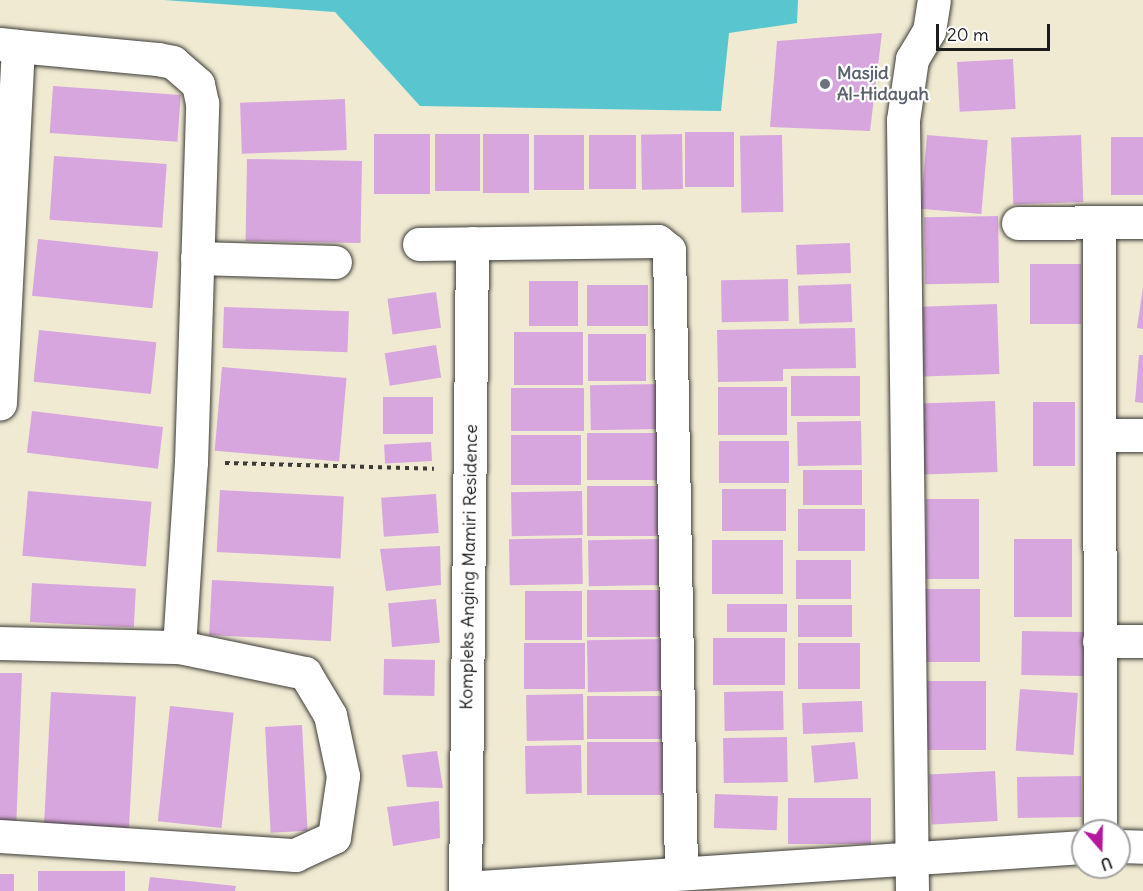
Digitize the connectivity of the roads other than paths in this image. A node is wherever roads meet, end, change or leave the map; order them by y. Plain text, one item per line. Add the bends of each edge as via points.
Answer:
1 (934, 0) edge
2 (9, 45) edge
3 (1143, 222) edge
4 (1018, 223) dead end
5 (1099, 225) junction
6 (4, 228) edge
7 (472, 243) junction
8 (419, 244) dead end
9 (197, 258) junction
10 (336, 262) dead end
11 (0, 405) edge
12 (1101, 435) junction
13 (1143, 435) edge
14 (1099, 640) junction
15 (1143, 641) edge
16 (0, 644) edge
17 (179, 647) junction
18 (1100, 819) edge
19 (0, 836) edge
20 (1071, 848) edge
21 (912, 858) junction
22 (681, 872) junction
23 (465, 889) edge
24 (912, 891) edge

1 - 21 street via 929,32 912,59 903,120
2 - 6 street
2 - 9 street via 157,59 173,63 198,84 202,103
3 - 5 street
4 - 5 street
5 - 12 street
6 - 11 street
7 - 8 street
7 - 22 street via 658,241 672,257
7 - 23 street, Kompleks Anging Mamiri Residence
9 - 10 street
9 - 17 street via 191,462
12 - 13 street
12 - 14 street
14 - 15 street
14 - 18 street
16 - 17 street
17 - 19 street via 305,674 330,715 343,776 334,837 295,855 270,858
20 - 21 street
21 - 22 street
21 - 24 street
22 - 23 street

